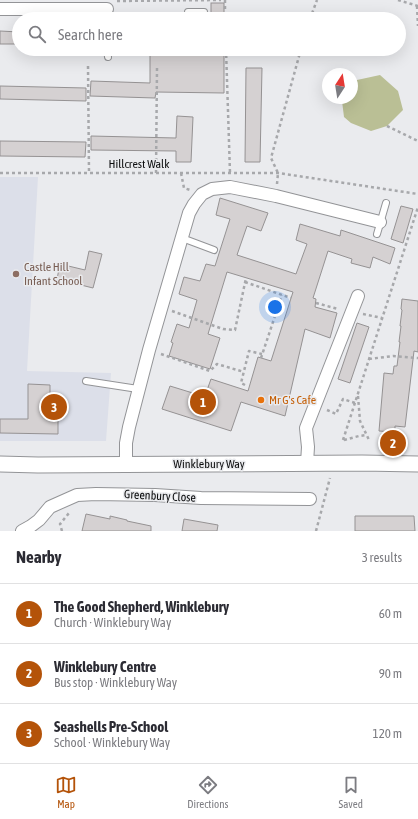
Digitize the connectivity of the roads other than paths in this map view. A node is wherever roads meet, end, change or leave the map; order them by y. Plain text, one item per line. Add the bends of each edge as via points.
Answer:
1 (0, 9) edge
2 (109, 10) edge
3 (188, 12) dead end
4 (204, 12) edge
5 (386, 203) dead end
6 (379, 228) joint
7 (182, 238) junction
8 (214, 250) dead end
9 (358, 296) dead end
10 (86, 381) dead end
11 (138, 389) junction
12 (307, 463) junction
13 (0, 464) edge
14 (126, 464) junction
15 (418, 464) edge
16 (310, 499) dead end
17 (22, 531) edge

1 - 2 street
3 - 4 lane
5 - 6 lane
6 - 7 street via 276,196 230,187 212,189 202,194 189,213
7 - 8 lane
7 - 11 street
9 - 12 street via 306,428
10 - 11 lane
11 - 14 street via 128,427
12 - 14 street, Winklebury Way
12 - 15 street, Winklebury Way
13 - 14 street, Winklebury Way
16 - 17 street, Greenbury Close via 77,494 50,507 39,520

